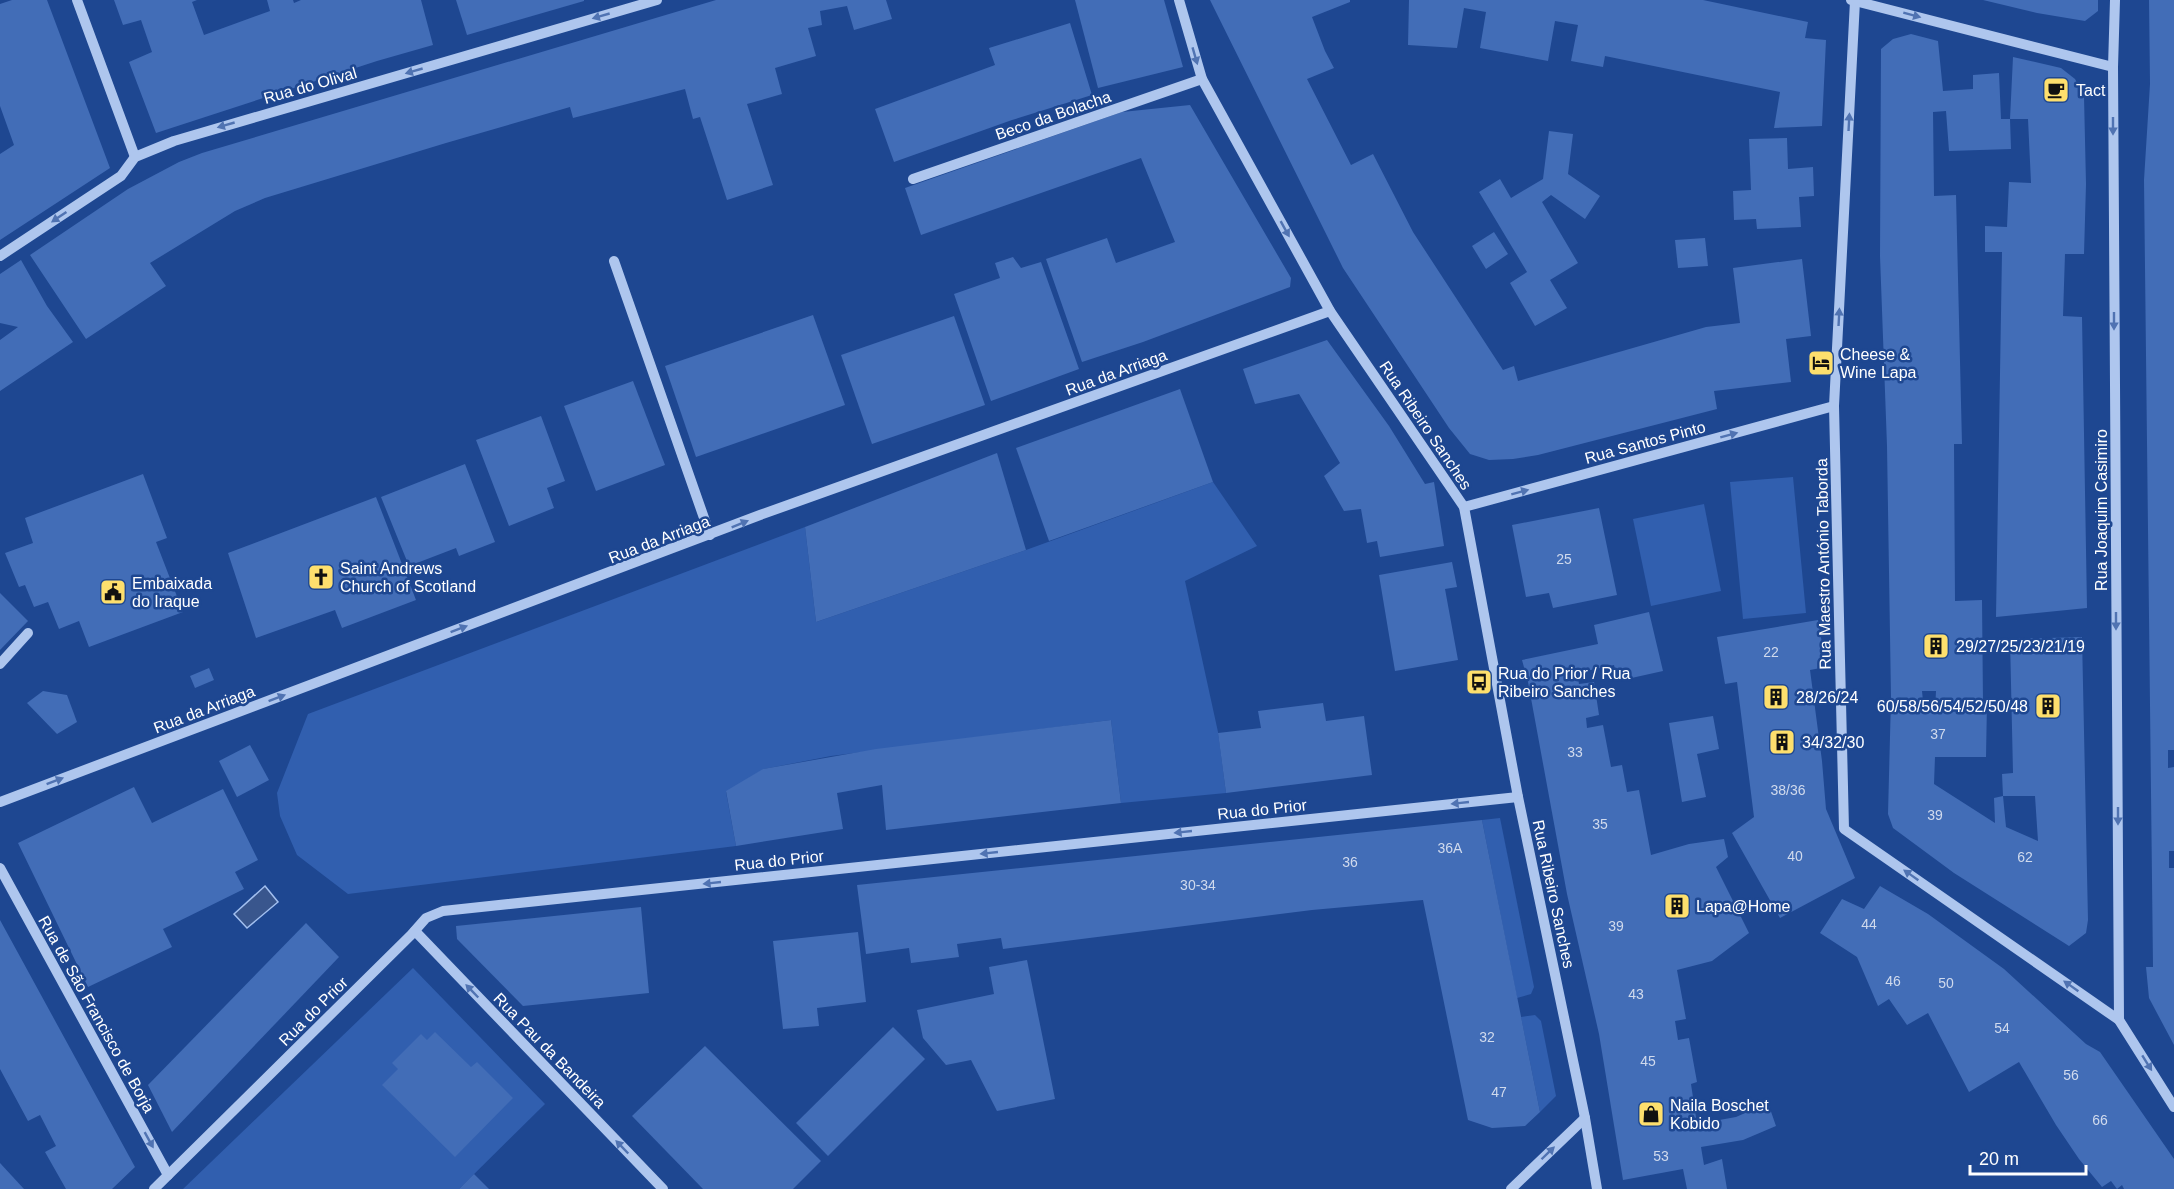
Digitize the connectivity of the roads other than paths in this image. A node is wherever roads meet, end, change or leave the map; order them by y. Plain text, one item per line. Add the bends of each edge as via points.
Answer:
1 (77, 0) edge
2 (1179, 0) edge
3 (1851, 0) edge
4 (2115, 0) edge
5 (651, 1) edge
6 (1855, 1) edge
7 (2113, 67) junction
8 (1202, 79) junction
9 (135, 156) junction
10 (913, 179) dead end
11 (0, 256) edge
12 (614, 261) dead end
13 (1330, 311) junction
14 (1834, 406) junction
15 (1464, 507) junction
16 (710, 535) junction
17 (28, 633) dead end
18 (0, 664) edge
19 (1518, 797) junction
20 (0, 802) edge
21 (0, 868) edge
22 (415, 931) junction
23 (2119, 1020) junction
24 (2174, 1107) edge
25 (1585, 1118) junction
26 (168, 1175) junction
27 (154, 1189) edge
28 (663, 1189) edge
29 (1511, 1189) edge
30 (1597, 1189) edge

1 - 9 street
2 -> 8 street, Rua Ribeiro Sanches
3 - 6 street
4 - 7 street, Rua Joaquim Casimiro
5 -> 9 street, Rua do Olival via 174,141
6 -> 7 street
14 -> 6 street, Rua Maestro António Taborda
7 -> 23 street, Rua Joaquim Casimiro
8 - 10 street, Beco da Bolacha
8 -> 13 street, Rua Ribeiro Sanches
9 -> 11 street via 121,177
12 - 16 street
13 - 15 street, Rua Ribeiro Sanches
16 -> 13 street, Rua da Arriaga
15 -> 14 street, Rua Santos Pinto
23 -> 14 street, Rua Maestro António Taborda via 1844,829
15 - 19 street, Rua Ribeiro Sanches
20 -> 16 street, Rua da Arriaga
17 - 18 street
19 -> 22 street, Rua do Prior via 443,911 426,918
19 - 25 street, Rua Ribeiro Sanches
21 -> 26 street, Rua de São Francisco de Borja
22 - 26 street, Rua do Prior
28 -> 22 street, Rua Pau da Bandeira
23 -> 24 street
29 -> 25 street
25 - 30 street, Rua Ribeiro Sanches
26 - 27 street, Rua do Prior

